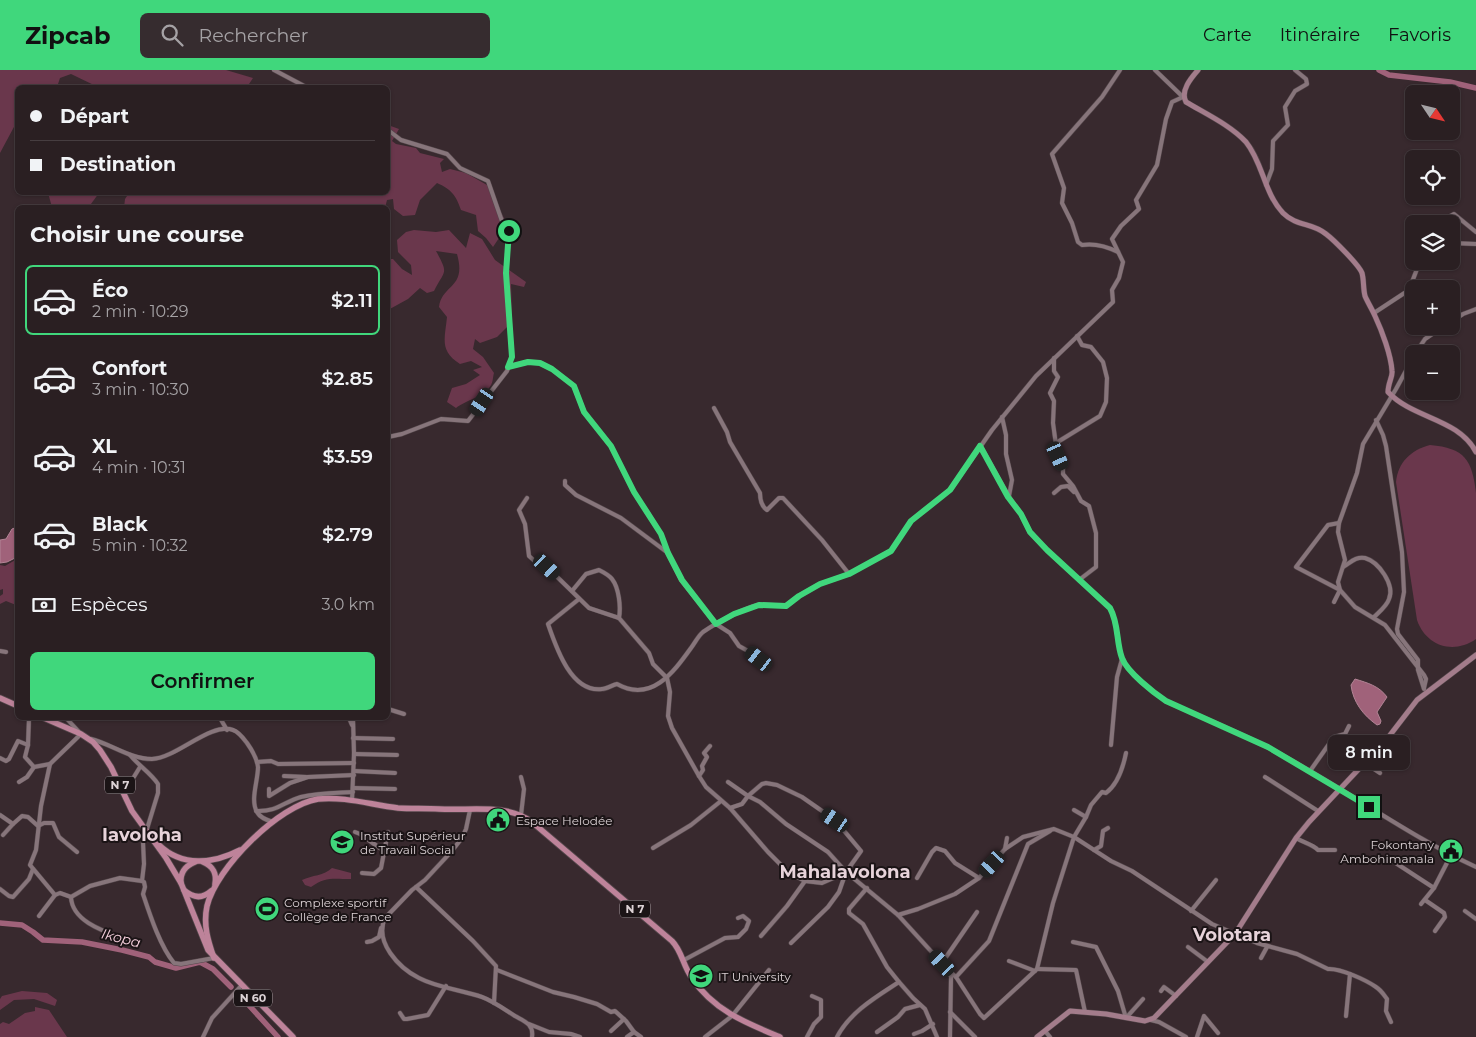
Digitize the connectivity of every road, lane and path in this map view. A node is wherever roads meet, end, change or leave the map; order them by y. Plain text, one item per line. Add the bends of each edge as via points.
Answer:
1 (274, 70) edge
2 (1120, 70) edge
3 (1155, 70) edge
4 (1198, 70) edge
5 (1295, 70) edge
6 (302, 85) edge
7 (1183, 97) junction
8 (390, 132) edge
9 (1266, 185) junction
10 (1460, 219) edge
11 (1476, 232) edge
12 (1460, 243) edge
13 (1476, 244) edge
14 (1118, 252) junction
15 (1417, 270) edge
16 (1476, 309) edge
17 (1374, 313) junction
18 (1460, 316) edge
19 (1431, 335) edge
20 (1077, 336) junction
21 (1421, 345) edge
22 (1054, 358) junction
23 (508, 367) junction
24 (1405, 371) edge
25 (1391, 396) junction
26 (714, 408) dead end
27 (1002, 417) junction
28 (1376, 420) junction
29 (390, 437) edge
30 (1056, 443) junction
31 (980, 446) junction
32 (1476, 452) edge
33 (565, 481) dead end
34 (1054, 493) dead end
35 (1076, 493) junction
36 (1008, 497) junction
37 (527, 498) dead end
38 (1339, 523) junction
39 (668, 553) junction
40 (1344, 568) junction
41 (849, 574) junction
42 (1079, 580) junction
43 (572, 590) junction
44 (1340, 590) junction
45 (579, 599) junction
46 (1334, 602) dead end
47 (1374, 617) junction
48 (619, 618) junction
49 (716, 624) junction
50 (0, 651) edge
51 (6, 652) dead end
52 (1476, 655) edge
53 (759, 659) dead end
54 (1122, 659) junction
55 (1418, 667) junction
56 (667, 678) junction
57 (1425, 690) junction
58 (0, 698) edge
59 (15, 705) edge
60 (390, 710) edge
61 (404, 714) dead end
62 (29, 720) edge
63 (49, 720) edge
64 (68, 720) edge
65 (221, 720) edge
66 (351, 720) edge
67 (1349, 726) dead end
68 (227, 730) junction
69 (81, 734) junction
70 (88, 738) junction
71 (354, 738) junction
72 (392, 739) dead end
73 (28, 745) junction
74 (1110, 745) dead end
75 (710, 746) dead end
76 (129, 754) junction
77 (354, 754) junction
78 (1126, 754) dead end
79 (397, 755) dead end
80 (0, 758) edge
81 (257, 762) junction
82 (354, 763) junction
83 (1364, 763) junction
84 (50, 764) junction
85 (34, 766) junction
86 (140, 767) junction
87 (1310, 771) junction
88 (354, 773) junction
89 (395, 773) dead end
90 (1380, 773) dead end
91 (284, 776) dead end
92 (308, 776) junction
93 (699, 776) junction
94 (521, 777) dead end
95 (1265, 777) dead end
96 (18, 782) dead end
97 (728, 782) dead end
98 (130, 788) dead end
99 (269, 789) dead end
100 (1340, 789) junction
101 (353, 790) junction
102 (395, 790) dead end
103 (268, 796) junction
104 (748, 796) junction
105 (352, 801) junction
106 (721, 801) junction
107 (268, 802) dead end
108 (730, 808) junction
109 (470, 810) junction
110 (1074, 810) dead end
111 (256, 811) junction
112 (1318, 811) junction
113 (0, 815) edge
114 (521, 815) junction
115 (1086, 817) junction
116 (273, 822) junction
117 (13, 824) junction
118 (38, 826) junction
119 (1108, 828) dead end
120 (1054, 829) junction
121 (355, 832) dead end
122 (388, 832) dead end
123 (148, 833) junction
124 (3, 835) dead end
125 (1074, 837) junction
126 (1007, 838) dead end
127 (1296, 838) junction
128 (244, 848) junction
129 (653, 848) dead end
130 (1005, 849) junction
131 (1094, 850) junction
132 (1335, 850) dead end
133 (384, 851) junction
134 (77, 852) dead end
135 (1451, 855) junction
136 (1388, 858) dead end
137 (199, 862) junction
138 (1476, 867) edge
139 (33, 869) junction
140 (845, 872) junction
141 (362, 873) dead end
142 (916, 878) dead end
143 (979, 878) junction
144 (1216, 880) dead end
145 (142, 881) junction
146 (805, 881) junction
147 (182, 885) junction
148 (214, 887) junction
149 (416, 887) junction
150 (867, 888) junction
151 (1434, 888) junction
152 (0, 890) edge
153 (55, 895) junction
154 (71, 897) junction
155 (1425, 900) junction
156 (1421, 904) dead end
157 (1191, 911) junction
158 (1465, 911) dead end
159 (977, 912) dead end
160 (898, 915) junction
161 (39, 916) dead end
162 (738, 918) dead end
163 (1476, 919) edge
164 (382, 923) junction
165 (1436, 931) dead end
166 (1235, 934) junction
167 (761, 936) dead end
168 (125, 939) dead end
169 (367, 942) dead end
170 (1073, 942) dead end
171 (791, 943) dead end
172 (1188, 946) dead end
173 (1267, 947) junction
174 (214, 958) junction
175 (1262, 958) dead end
176 (684, 960) junction
177 (1009, 961) dead end
178 (1208, 962) junction
179 (942, 963) junction
180 (497, 970) junction
181 (769, 970) dead end
182 (1036, 970) junction
183 (949, 971) junction
184 (1350, 974) junction
185 (956, 977) junction
186 (899, 982) junction
187 (241, 986) junction
188 (446, 986) junction
189 (1161, 992) dead end
190 (812, 996) dead end
191 (1176, 996) junction
192 (1143, 998) dead end
193 (494, 1003) junction
194 (920, 1005) junction
195 (950, 1011) junction
196 (1085, 1012) junction
197 (400, 1013) dead end
198 (732, 1016) junction
199 (1346, 1016) dead end
200 (1126, 1018) junction
201 (624, 1019) junction
202 (1151, 1020) junction
203 (1391, 1022) dead end
204 (529, 1024) junction
205 (933, 1024) junction
206 (611, 1031) dead end
207 (1045, 1031) junction
208 (634, 1032) junction
209 (877, 1032) dead end
210 (1218, 1033) dead end
211 (914, 1034) dead end
212 (203, 1037) edge
213 (293, 1037) edge
214 (532, 1037) edge
215 (580, 1037) edge
216 (627, 1037) edge
217 (641, 1037) edge
218 (705, 1037) edge
219 (780, 1037) edge
220 (807, 1037) edge
221 (837, 1037) edge
222 (937, 1037) edge
223 (950, 1037) edge
224 (975, 1037) edge
225 (1037, 1037) edge
226 (1050, 1037) edge
227 (1186, 1037) edge
228 (1197, 1037) edge

1 - 6 street
2 - 14 street via 1102,97 1052,154 1064,188 1062,203 1078,242 1106,246
3 - 7 street
4 - 7 street
5 - 9 street via 1307,84 1295,91 1285,107 1288,125 1273,142 1272,169
7 - 9 street via 1246,143
7 - 14 street via 1172,102 1157,164 1136,200 1139,209 1112,239
8 - 23 street via 401,140 447,154 460,168 488,181 504,227 509,231 506,273 512,357
9 - 17 street via 1283,213 1295,222 1320,228 1358,266 1365,296
10 - 11 street
12 - 13 street
14 - 20 street via 1123,262 1112,290 1113,302
15 - 17 street via 1409,290
16 - 18 street
17 - 25 street via 1393,373 1388,383
19 - 21 street
20 - 22 street
20 - 30 street via 1082,345 1091,347 1103,362 1107,378 1106,402 1100,416
22 - 27 street
22 - 30 street via 1054,371 1058,377 1050,392 1054,401
23 - 29 street via 468,420 441,419
23 - 39 street via 540,363 574,386 584,412 611,446 634,492 661,534
24 - 25 street
25 - 28 street
25 - 32 street via 1465,436
26 - 41 street via 760,493 764,508 767,510 783,498
27 - 31 street
27 - 36 street via 1012,480
28 - 38 street via 1363,444 1357,473
28 - 55 street via 1384,441 1402,552 1404,600 1397,629 1418,660
30 - 35 street via 1063,474
31 - 36 street
31 - 41 street via 950,490 911,521 891,551
33 - 39 street via 576,495 621,518
34 - 35 street via 1068,486
35 - 42 street via 1089,506 1096,533 1096,567
36 - 42 street via 1030,532
37 - 43 street via 519,510 529,556 547,567
38 - 40 street
38 - 44 street via 1328,525 1296,567
39 - 49 street via 682,580
40 - 44 street via 1338,582
40 - 47 street via 1354,559 1364,558 1375,564 1387,578 1389,601
41 - 49 street via 820,584 786,606 759,605
42 - 54 street via 1114,615
43 - 45 street
43 - 48 street via 586,574 599,570 612,579
44 - 46 street
44 - 47 street via 1355,607
45 - 48 street via 589,608
45 - 56 street via 548,624 570,673 584,686 601,690 617,684 627,689 649,689
47 - 55 street via 1391,631
48 - 56 street
49 - 53 street via 730,633 739,646
49 - 56 street via 701,634
50 - 51 street
52 - 57 street
54 - 74 street
54 - 87 street via 1142,683 1166,701 1268,747
55 - 57 street
56 - 93 street via 670,692 668,716
57 - 83 street
58 - 59 main road
60 - 61 street
62 - 73 street
63 - 69 main road, N 7
64 - 69 street
65 - 68 street
66 - 71 street
67 - 87 street via 1345,734 1334,737
68 - 76 street via 212,733 154,759
68 - 81 street via 233,730 243,738
69 - 70 main road, N 7
69 - 84 street
70 - 76 street
70 - 123 main road, N 7 via 111,767 132,811
71 - 72 street
71 - 77 street
73 - 80 street via 18,741 9,759
73 - 85 street via 25,757
75 - 93 street via 704,753 707,759
76 - 86 street
77 - 79 street
77 - 82 street
78 - 115 street via 1114,787 1096,798
81 - 82 street
81 - 111 street
82 - 88 street
83 - 90 street
83 - 100 street
84 - 85 street
84 - 118 street
85 - 96 street via 27,777
86 - 98 street
86 - 123 street via 158,784
87 - 100 street
88 - 89 street
88 - 92 street
88 - 101 street
91 - 92 street
92 - 103 street
93 - 106 street
94 - 114 street via 524,789
95 - 112 street
97 - 104 street
99 - 103 street
100 - 112 street
100 - 135 street
101 - 102 street
101 - 105 street
101 - 111 street via 299,798 277,809
103 - 107 street
104 - 108 street via 739,806
104 - 140 street via 820,846
104 - 140 street via 762,784 772,783 802,797 835,820 861,851
105 - 109 main road, N 7 via 398,808
105 - 116 main road, N 7 via 308,801
106 - 108 street
106 - 129 street
108 - 146 street via 784,869
109 - 114 main road, N 7 via 503,810
109 - 149 street via 466,829 457,844
110 - 115 street
111 - 116 street
112 - 127 street
113 - 117 street
114 - 176 main road, N 7 via 672,941
115 - 125 street
116 - 128 main road, N 7
117 - 118 street via 22,816
117 - 124 street
118 - 134 street via 53,824 59,837
118 - 139 street via 36,850 30,865
119 - 131 street via 1102,831 1101,846
120 - 125 street
120 - 130 street via 1022,837
120 - 185 street via 1028,844 989,940
121 - 133 street
122 - 133 street
123 - 137 main road via 170,854
123 - 145 street via 143,842
123 - 147 main road
125 - 131 street
125 - 182 street
126 - 130 street
127 - 132 street via 1318,850
127 - 166 street
128 - 137 main road via 221,858
128 - 148 main road
130 - 143 street
131 - 157 street
133 - 141 street via 381,868 374,874
135 - 138 street
135 - 151 street
136 - 151 street
137 - 147 main road via 184,870
137 - 148 main road via 212,868 216,876
139 - 152 street via 29,879 13,897
139 - 153 street
140 - 146 street via 822,883
140 - 150 street
140 - 171 street via 839,892 828,907
142 - 143 street via 938,848
143 - 160 street via 956,894
144 - 157 street
145 - 154 street via 120,878 90,886
145 - 174 street via 146,887 145,900 174,963
146 - 167 street
147 - 148 main road via 189,894 197,897 206,895
147 - 174 main road via 203,942
148 - 174 main road via 205,923
149 - 164 street
149 - 180 street via 473,941
150 - 160 street
150 - 186 street via 849,913 863,924
151 - 155 street
153 - 154 street
153 - 161 street
154 - 168 street via 72,904 87,923
155 - 156 street
155 - 165 street via 1444,913 1445,917
157 - 166 street
158 - 163 street
159 - 179 street
160 - 179 street
162 - 176 street via 743,916 748,921 743,933 735,938 725,938
164 - 169 street via 379,937
164 - 188 street via 385,944 399,964 419,978
166 - 173 street
166 - 178 street
170 - 200 street via 1096,947 1118,991
172 - 178 street
173 - 175 street
173 - 184 street
174 - 187 main road, N 60
176 - 198 main road, N 7 via 690,977 702,992
177 - 182 street
178 - 191 street
179 - 183 street
180 - 193 street
180 - 201 street via 553,992 597,1004 615,1011
181 - 198 street
182 - 185 street via 984,1018
182 - 196 street via 1076,970
183 - 185 street
183 - 195 street
184 - 199 street
184 - 203 street via 1380,990 1387,999 1386,1011
186 - 194 street
186 - 221 street via 860,1009
187 - 212 street via 212,1018
187 - 213 main road, N 60
188 - 193 street
188 - 197 street via 428,1015 406,1020
189 - 191 street via 1164,987
190 - 220 street via 821,1000 821,1017
191 - 202 street
192 - 200 street
193 - 204 street
194 - 205 street via 926,1009
194 - 209 street via 904,1009
195 - 223 street
195 - 224 street
196 - 200 street
196 - 207 street via 1070,1011
198 - 218 street
198 - 219 main road, N 7
200 - 202 street
201 - 206 street
201 - 208 street
202 - 227 street
204 - 214 street
204 - 215 street via 549,1032
205 - 211 street
205 - 222 street
207 - 225 street
207 - 226 street
208 - 216 street
208 - 217 street
210 - 228 street via 1204,1016

